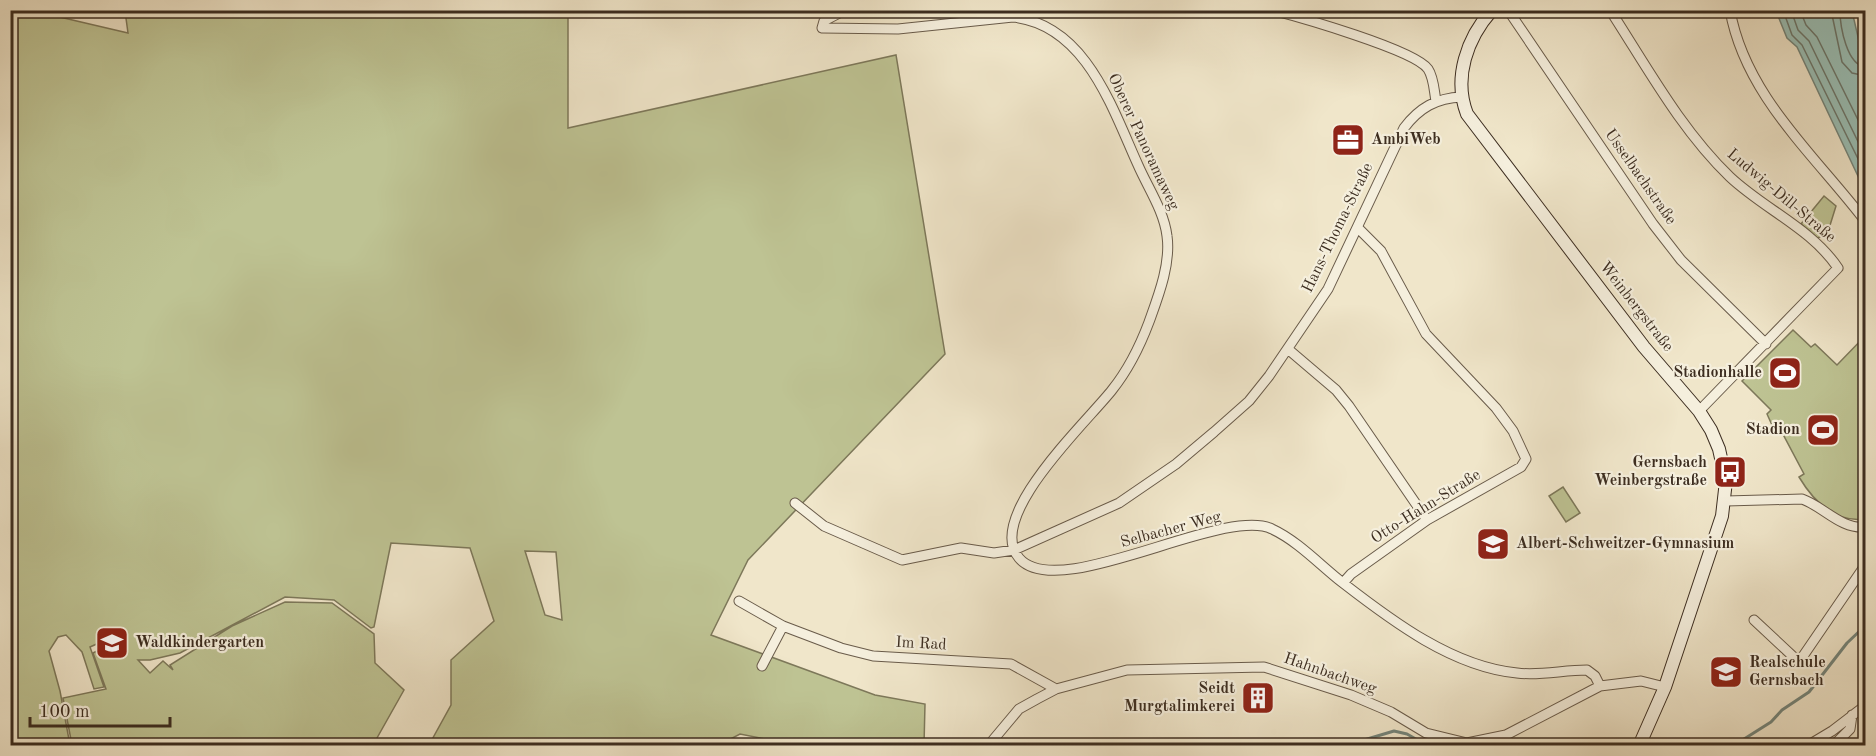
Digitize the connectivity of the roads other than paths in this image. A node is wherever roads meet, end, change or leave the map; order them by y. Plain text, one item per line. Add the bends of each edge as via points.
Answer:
1 (845, 10) edge
2 (1272, 10) edge
3 (1492, 10) edge
4 (1508, 10) edge
5 (1610, 10) edge
6 (1730, 10) edge
7 (1462, 97) junction
8 (1436, 101) junction
9 (1866, 222) edge
10 (1358, 228) junction
11 (1766, 344) junction
12 (1289, 350) junction
13 (1699, 411) junction
14 (1726, 501) junction
15 (795, 503) dead end
16 (1427, 520) junction
17 (1866, 527) edge
18 (1014, 550) junction
19 (1866, 564) edge
20 (1343, 583) junction
21 (739, 601) dead end
22 (1754, 620) dead end
23 (783, 626) junction
24 (762, 666) dead end
25 (1600, 686) junction
26 (1665, 687) junction
27 (1056, 689) junction
28 (1866, 705) edge
29 (1852, 715) junction
30 (988, 746) edge
31 (1639, 746) edge
32 (1807, 746) edge
33 (1833, 746) edge

1 - 18 street, Oberer Panoramaweg via 824,21 822,28 898,29 1013,17 1026,18 1060,34 1099,80 1162,216 1168,251 1139,345 1113,389 1055,455 1031,489 1013,528
2 - 8 street via 1348,33 1422,63 1431,76
3 - 7 street, Weinbergstraße via 1479,25 1468,49
4 - 11 street, Usselbachstraße via 1653,225 1681,260
5 - 11 street, Ludwig-Dill-Straße via 1692,135 1731,178 1831,257 1838,268
6 - 9 street via 1744,55 1772,106
7 - 8 street, Hans-Thoma-Straße
7 - 13 street, Weinbergstraße via 1474,126 1644,347
8 - 10 street, Hans-Thoma-Straße via 1421,109 1404,128
10 - 12 street, Hans-Thoma-Straße via 1328,289
10 - 16 street, Otto-Hahn-Straße via 1381,251 1426,334 1496,408 1526,459 1521,467
11 - 13 street
12 - 16 street via 1336,390
12 - 18 street, Hans-Thoma-Straße via 1249,400 1150,483 1119,503
13 - 14 street, Weinbergstraße via 1719,449
14 - 17 street via 1802,499 1834,519
14 - 26 street, Weinbergstraße
15 - 18 street via 824,525 902,560 961,548 994,553
16 - 20 street, Otto-Hahn-Straße
18 - 20 street, Selbacher Weg via 1034,568 1072,568 1214,532 1264,526 1283,536
19 - 22 street via 1799,662
20 - 25 street, Selbacher Weg via 1399,623 1476,664 1519,674 1587,670
21 - 23 street, Im Rad
23 - 24 street
23 - 27 street, Im Rad via 873,656 1011,664
25 - 26 street, Hahnbachweg via 1641,681
25 - 27 street, Hahnbachweg via 1506,735 1467,743 1426,733 1391,712 1350,695 1264,667 1127,670
26 - 31 street, Weinbergstraße
27 - 30 street, Hahnbachweg via 1019,709
28 - 29 street
29 - 32 street
29 - 33 street via 1850,729

